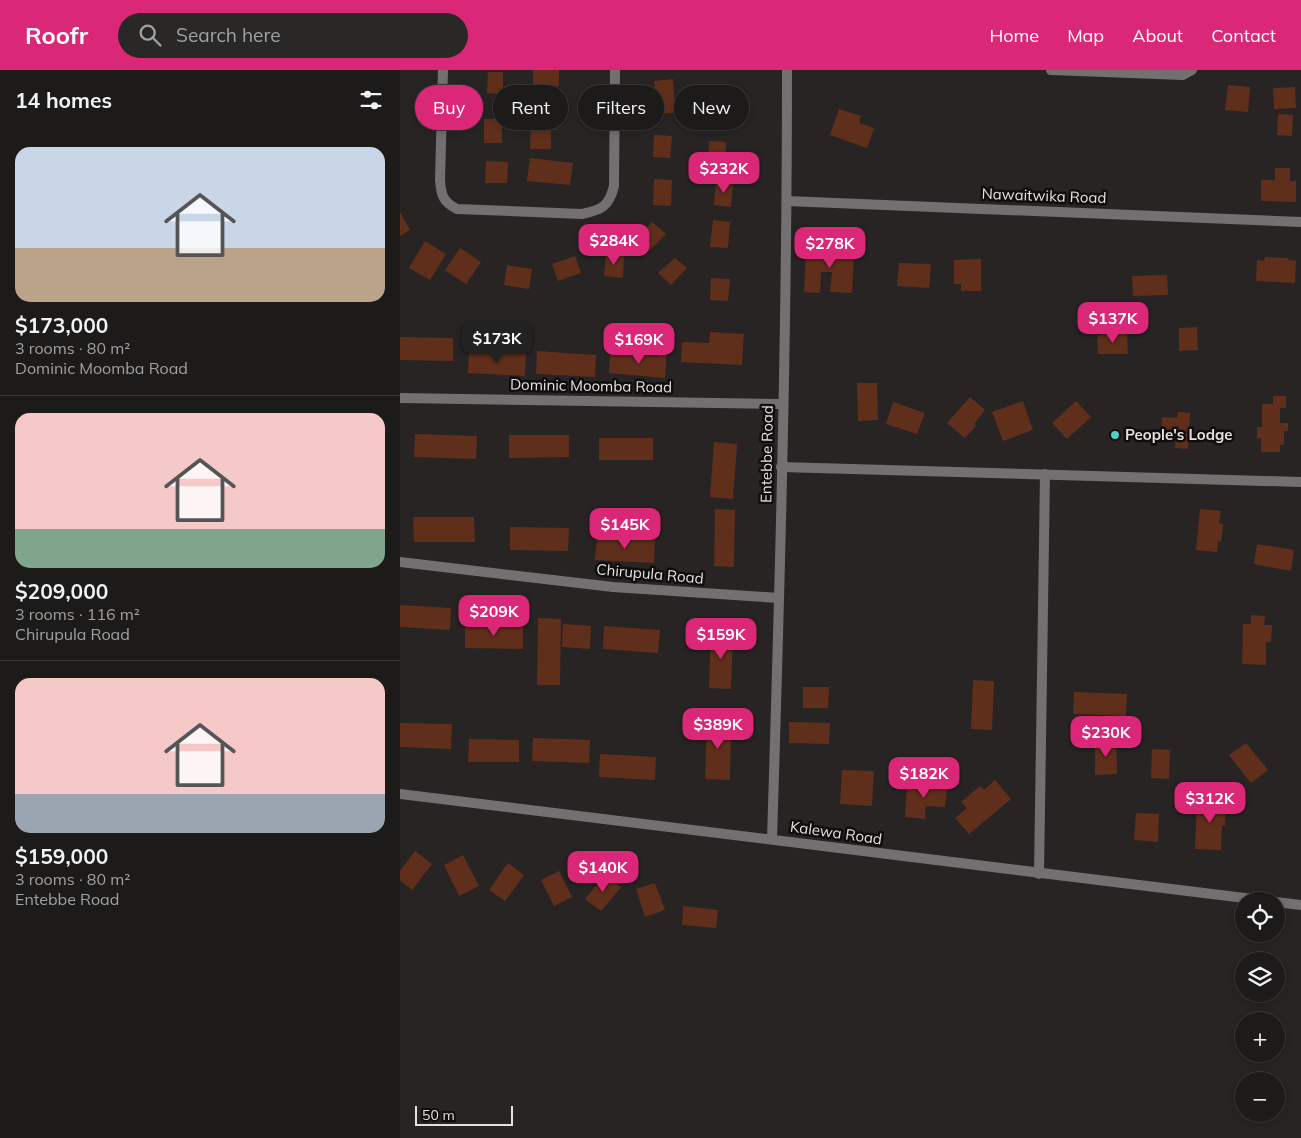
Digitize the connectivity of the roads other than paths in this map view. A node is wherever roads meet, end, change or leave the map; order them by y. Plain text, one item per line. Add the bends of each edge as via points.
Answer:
1 (443, 70) edge
2 (615, 70) edge
3 (787, 70) edge
4 (1051, 70) edge
5 (1192, 70) edge
6 (787, 201) junction
7 (1301, 222) edge
8 (400, 398) edge
9 (782, 404) junction
10 (781, 467) junction
11 (1045, 474) junction
12 (1301, 482) edge
13 (400, 562) edge
14 (779, 598) junction
15 (400, 794) edge
16 (772, 839) junction
17 (1039, 874) junction
18 (1235, 897) edge
19 (1285, 903) edge
20 (1301, 905) edge

1 - 2 street via 440,180 441,194 447,204 457,209 582,214 605,206 614,186
3 - 6 street, Entebbe Road
4 - 5 street via 1183,75
6 - 7 street, Nawaitwika Road
6 - 9 street, Entebbe Road
8 - 9 street, Dominic Moomba Road
9 - 10 street, Entebbe Road
10 - 11 street
10 - 14 street, Entebbe Road
11 - 12 street
11 - 17 street
13 - 14 street, Chirupula Road via 613,587
14 - 16 street, Entebbe Road
15 - 16 street, Kalewa Road
16 - 17 street, Kalewa Road
17 - 18 street, Kalewa Road
19 - 20 street

